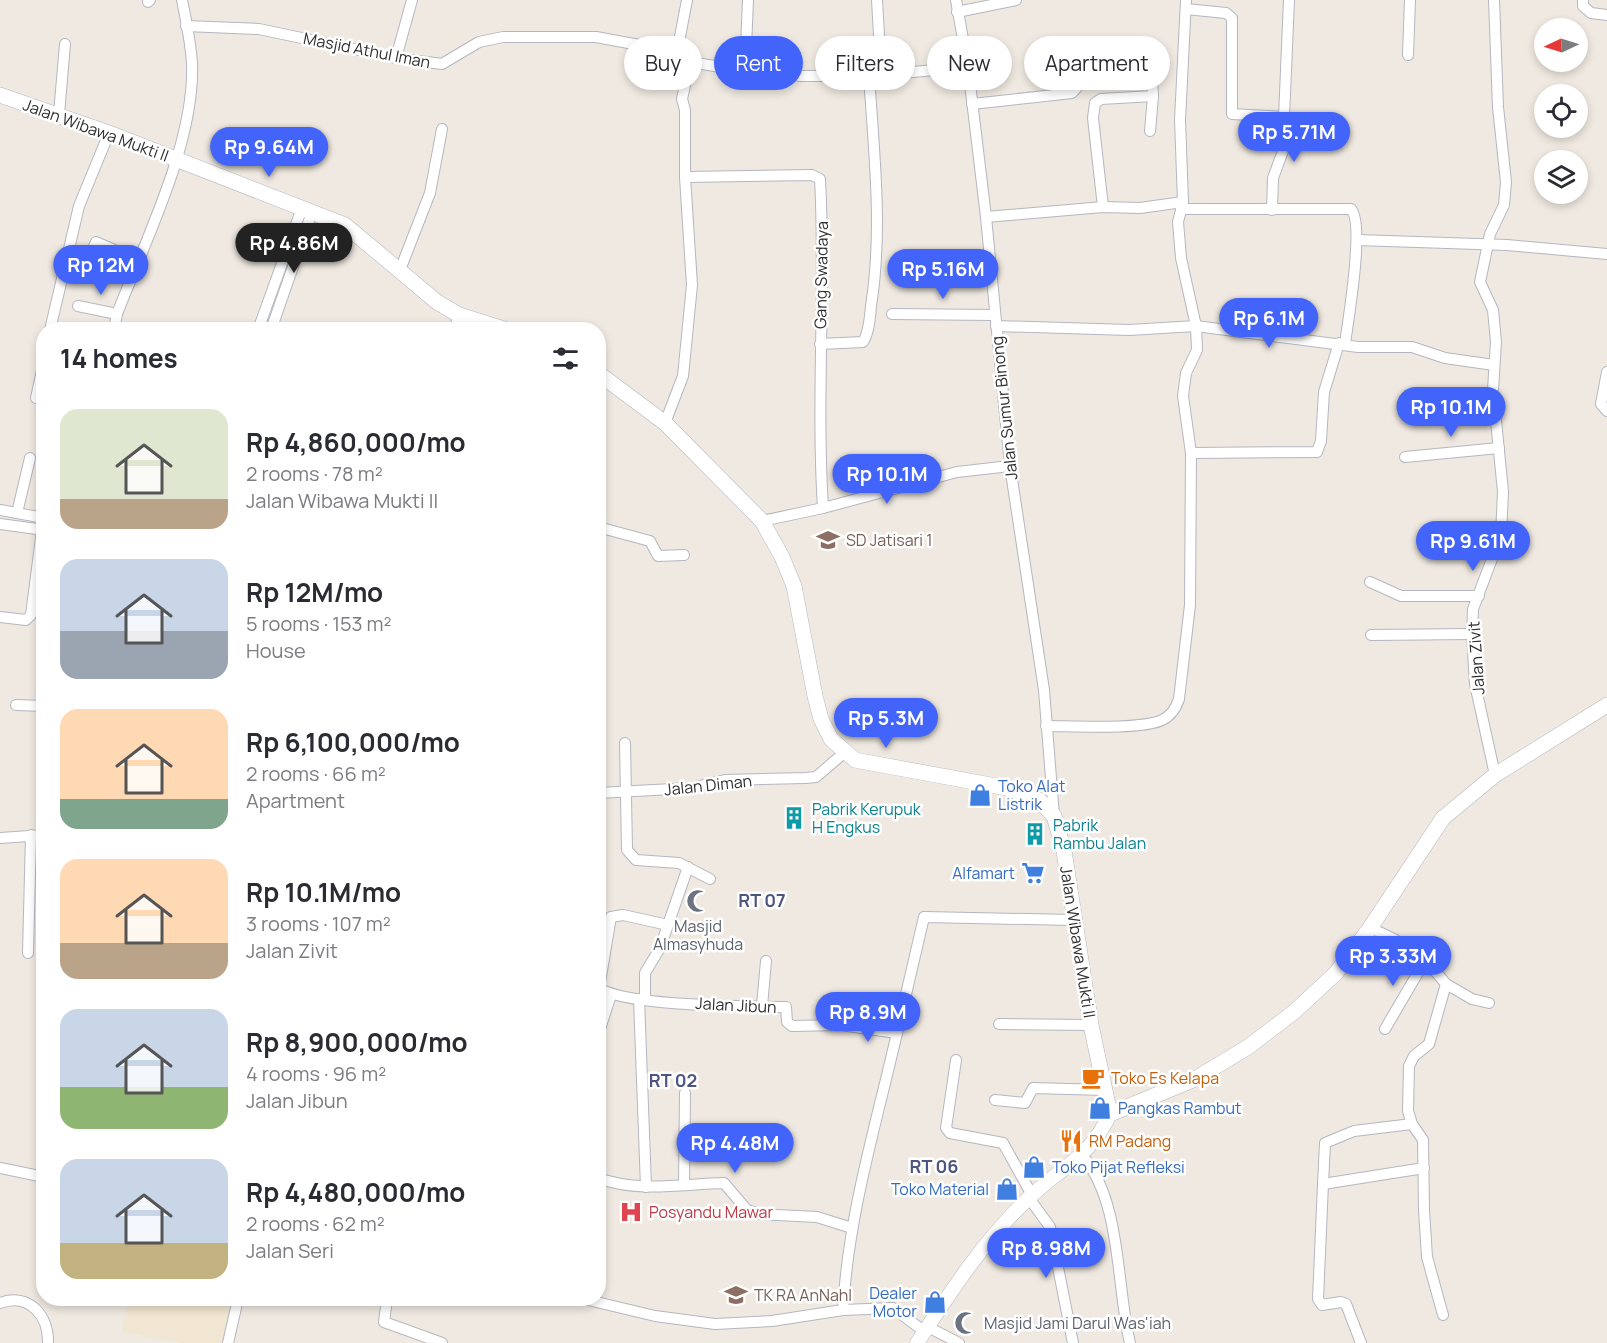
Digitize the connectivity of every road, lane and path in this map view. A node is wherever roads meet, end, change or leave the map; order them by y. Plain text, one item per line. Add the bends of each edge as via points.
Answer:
1 (182, 0) edge
2 (412, 0) edge
3 (687, 0) edge
4 (748, 0) edge
5 (877, 0) edge
6 (956, 0) edge
7 (1016, 0) edge
8 (1289, 0) edge
9 (1410, 0) edge
10 (1494, 0) edge
11 (1583, 0) edge
12 (1186, 4) edge
13 (957, 12) junction
14 (1607, 15) edge
15 (186, 26) junction
16 (679, 36) edge
17 (746, 36) edge
18 (879, 36) edge
19 (962, 36) edge
20 (624, 42) edge
21 (65, 44) dead end
22 (1408, 55) dead end
23 (396, 58) junction
24 (684, 90) edge
25 (870, 90) edge
26 (970, 90) edge
27 (1075, 90) edge
28 (1153, 90) edge
29 (0, 95) edge
30 (1153, 96) junction
31 (972, 105) junction
32 (59, 114) junction
33 (1284, 117) junction
34 (442, 129) dead end
35 (1150, 131) dead end
36 (109, 133) junction
37 (177, 160) junction
38 (685, 177) junction
39 (1182, 206) junction
40 (1103, 207) junction
41 (307, 210) junction
42 (1272, 210) junction
43 (986, 217) junction
44 (1357, 240) junction
45 (1488, 245) junction
46 (1607, 254) edge
47 (90, 255) dead end
48 (138, 260) junction
49 (400, 270) junction
50 (78, 306) dead end
51 (117, 314) junction
52 (892, 314) dead end
53 (459, 315) junction
54 (995, 320) junction
55 (52, 322) edge
56 (116, 322) edge
57 (261, 322) edge
58 (273, 322) edge
59 (457, 322) edge
60 (481, 322) edge
61 (1196, 326) junction
62 (820, 344) junction
63 (1342, 344) junction
64 (1494, 365) junction
65 (1607, 372) edge
66 (606, 379) edge
67 (1607, 411) edge
68 (665, 423) junction
69 (1499, 448) junction
70 (1191, 453) junction
71 (1405, 456) dead end
72 (30, 458) dead end
73 (1010, 466) junction
74 (823, 508) junction
75 (0, 510) edge
76 (17, 513) junction
77 (36, 517) edge
78 (762, 521) junction
79 (0, 524) edge
80 (36, 529) edge
81 (606, 529) edge
82 (684, 555) dead end
83 (36, 580) edge
84 (1370, 582) dead end
85 (1479, 596) junction
86 (0, 617) edge
87 (1472, 634) junction
88 (1371, 635) dead end
89 (16, 705) dead end
90 (1607, 705) edge
91 (36, 706) edge
92 (1046, 726) junction
93 (625, 743) dead end
94 (845, 752) junction
95 (1495, 775) junction
96 (606, 793) edge
97 (626, 793) junction
98 (1054, 816) junction
99 (31, 835) junction
100 (36, 835) edge
101 (0, 838) edge
102 (688, 867) junction
103 (710, 879) dead end
104 (1073, 920) junction
105 (668, 925) junction
106 (1370, 928) junction
107 (606, 946) edge
108 (28, 953) dead end
109 (1425, 958) junction
110 (766, 961) dead end
111 (1446, 984) junction
112 (606, 992) edge
113 (611, 995) junction
114 (642, 1000) junction
115 (1489, 1003) dead end
116 (762, 1006) junction
117 (606, 1010) edge
118 (999, 1024) dead end
119 (1091, 1025) junction
120 (1385, 1029) dead end
121 (897, 1033) junction
122 (956, 1060) dead end
123 (1104, 1090) junction
124 (685, 1093) dead end
125 (995, 1100) dead end
126 (1110, 1114) junction
127 (1412, 1124) junction
128 (1082, 1155) junction
129 (0, 1168) edge
130 (1424, 1168) junction
131 (36, 1175) edge
132 (606, 1180) edge
133 (684, 1184) junction
134 (1323, 1184) junction
135 (646, 1187) junction
136 (1030, 1197) junction
137 (852, 1228) junction
138 (0, 1302) edge
139 (606, 1304) edge
140 (236, 1306) edge
141 (386, 1306) edge
142 (843, 1310) junction
143 (1443, 1315) dead end
144 (923, 1334) edge
145 (48, 1343) edge
146 (228, 1343) edge
147 (442, 1343) edge
148 (959, 1343) edge
149 (1073, 1343) edge
150 (1130, 1343) edge
151 (1361, 1343) edge

1 - 15 street
2 - 23 street
3 - 16 street
4 - 17 street
5 - 18 street
6 - 13 street, Jalan Sumur Binong
7 - 13 street
8 - 33 street
9 - 22 street
10 - 45 street, Jalan Zivit via 1498,107 1506,182 1504,205
11 - 14 street via 1583,6 1591,13
12 - 33 street via 1226,13 1232,18 1232,114
12 - 39 street via 1180,120
13 - 19 street, Jalan Sumur Binong
15 - 23 street, Masjid Athul Iman via 259,29
15 - 37 street via 192,64 190,102
20 - 23 street, Masjid Athul Iman via 596,37 503,37 479,42 442,64
21 - 32 street
24 - 38 street
25 - 62 street via 877,267 866,340 860,344
26 - 31 street, Jalan Sumur Binong
27 - 31 street
28 - 30 street
29 - 32 main road, Jalan Wibawa Mukti II
30 - 35 street
30 - 40 street via 1101,99 1095,103 1093,118
31 - 43 street, Jalan Sumur Binong
32 - 36 main road, Jalan Wibawa Mukti II
33 - 42 street via 1286,143 1273,177
34 - 49 street via 430,193
36 - 37 main road, Jalan Wibawa Mukti II
36 - 55 street via 79,206
37 - 41 main road, Jalan Wibawa Mukti II
37 - 48 street
38 - 62 street, Gang Swadaya via 817,176 822,215
38 - 68 street via 692,285 683,376
39 - 40 street
39 - 42 street
39 - 61 street via 1178,222 1181,258
40 - 43 street
41 - 49 main road, Jalan Wibawa Mukti II via 345,225
41 - 57 street
41 - 58 street
42 - 44 street via 1352,209
43 - 54 street, Jalan Sumur Binong
44 - 45 street
44 - 63 street
45 - 46 street
45 - 64 street, Jalan Zivit via 1480,282 1493,310
47 - 48 street via 97,237
48 - 51 street
49 - 53 main road, Jalan Wibawa Mukti II via 437,302
50 - 51 street
51 - 56 street
52 - 54 street
53 - 59 street
53 - 60 main road, Jalan Wibawa Mukti II
54 - 61 street via 1129,330
54 - 73 street, Jalan Sumur Binong
61 - 63 street
61 - 70 street via 1197,350 1186,373 1184,396
62 - 74 street, Gang Swadaya
63 - 64 street via 1412,346 1445,358
63 - 70 street via 1324,392 1322,441 1317,452
64 - 69 street, Jalan Zivit
65 - 67 street via 1601,404
66 - 68 main road
68 - 78 main road
69 - 71 street
69 - 85 street, Jalan Zivit via 1501,535
70 - 92 street via 1190,606 1175,710 1162,721 1116,726
72 - 76 street
73 - 74 street via 957,472
73 - 92 street, Jalan Sumur Binong
74 - 78 street
75 - 76 street
76 - 77 street
78 - 94 main road via 794,586 821,719 831,739
79 - 80 street
81 - 82 street via 650,541 658,556
83 - 86 street via 31,615 26,620
84 - 85 street via 1401,596
85 - 87 street, Jalan Zivit via 1473,609
87 - 88 street
87 - 95 street, Jalan Zivit via 1475,684
89 - 91 street
90 - 95 main road
92 - 98 street, Jalan Sumur Binong
93 - 97 street
94 - 97 street, Jalan Diman via 816,777 725,780 691,788
94 - 98 main road via 855,760 1007,788 1039,800
95 - 106 main road via 1443,818
96 - 97 street, Jalan Diman
97 - 102 street via 627,850 636,860
98 - 104 main road, Jalan Wibawa Mukti II via 1064,851
99 - 100 street
99 - 101 street
99 - 108 street
102 - 103 street
102 - 105 street
104 - 119 main road, Jalan Wibawa Mukti II
104 - 121 street via 924,917
105 - 107 street via 611,916
105 - 114 street via 645,973
106 - 109 street via 1402,941
106 - 126 main road via 1336,974 1248,1047 1195,1079
109 - 111 street
109 - 120 street
110 - 116 street
111 - 115 street via 1472,999
111 - 127 street via 1429,1044 1414,1056 1409,1066 1408,1111
112 - 113 street, Jalan Jibun
113 - 114 street, Jalan Jibun
113 - 117 street
114 - 116 street, Jalan Jibun
114 - 135 street
116 - 121 street, Jalan Jibun via 786,1007 787,1022 792,1026 841,1025
118 - 119 street
119 - 123 main road, Jalan Wibawa Mukti II
121 - 137 street
122 - 136 street via 946,1128 950,1133 1003,1143
123 - 125 street via 1032,1088 1025,1103
123 - 126 main road, Jalan Wibawa Mukti II
124 - 133 street
126 - 128 street via 1100,1135
127 - 130 street via 1423,1140
127 - 134 street via 1354,1131 1325,1143
128 - 136 street
128 - 150 street via 1098,1180 1112,1226
129 - 131 street
130 - 134 street
130 - 143 street via 1427,1257
132 - 135 street
133 - 135 street
133 - 137 street via 724,1184 747,1210 817,1217
134 - 151 street via 1318,1299 1322,1305 1346,1304
136 - 144 street via 984,1247
136 - 149 street via 1050,1227
137 - 142 street via 843,1281
138 - 145 street via 35,1307 45,1322
139 - 142 street via 716,1324 772,1321
140 - 146 street
141 - 147 street via 384,1322
142 - 144 street via 892,1308
144 - 148 street

